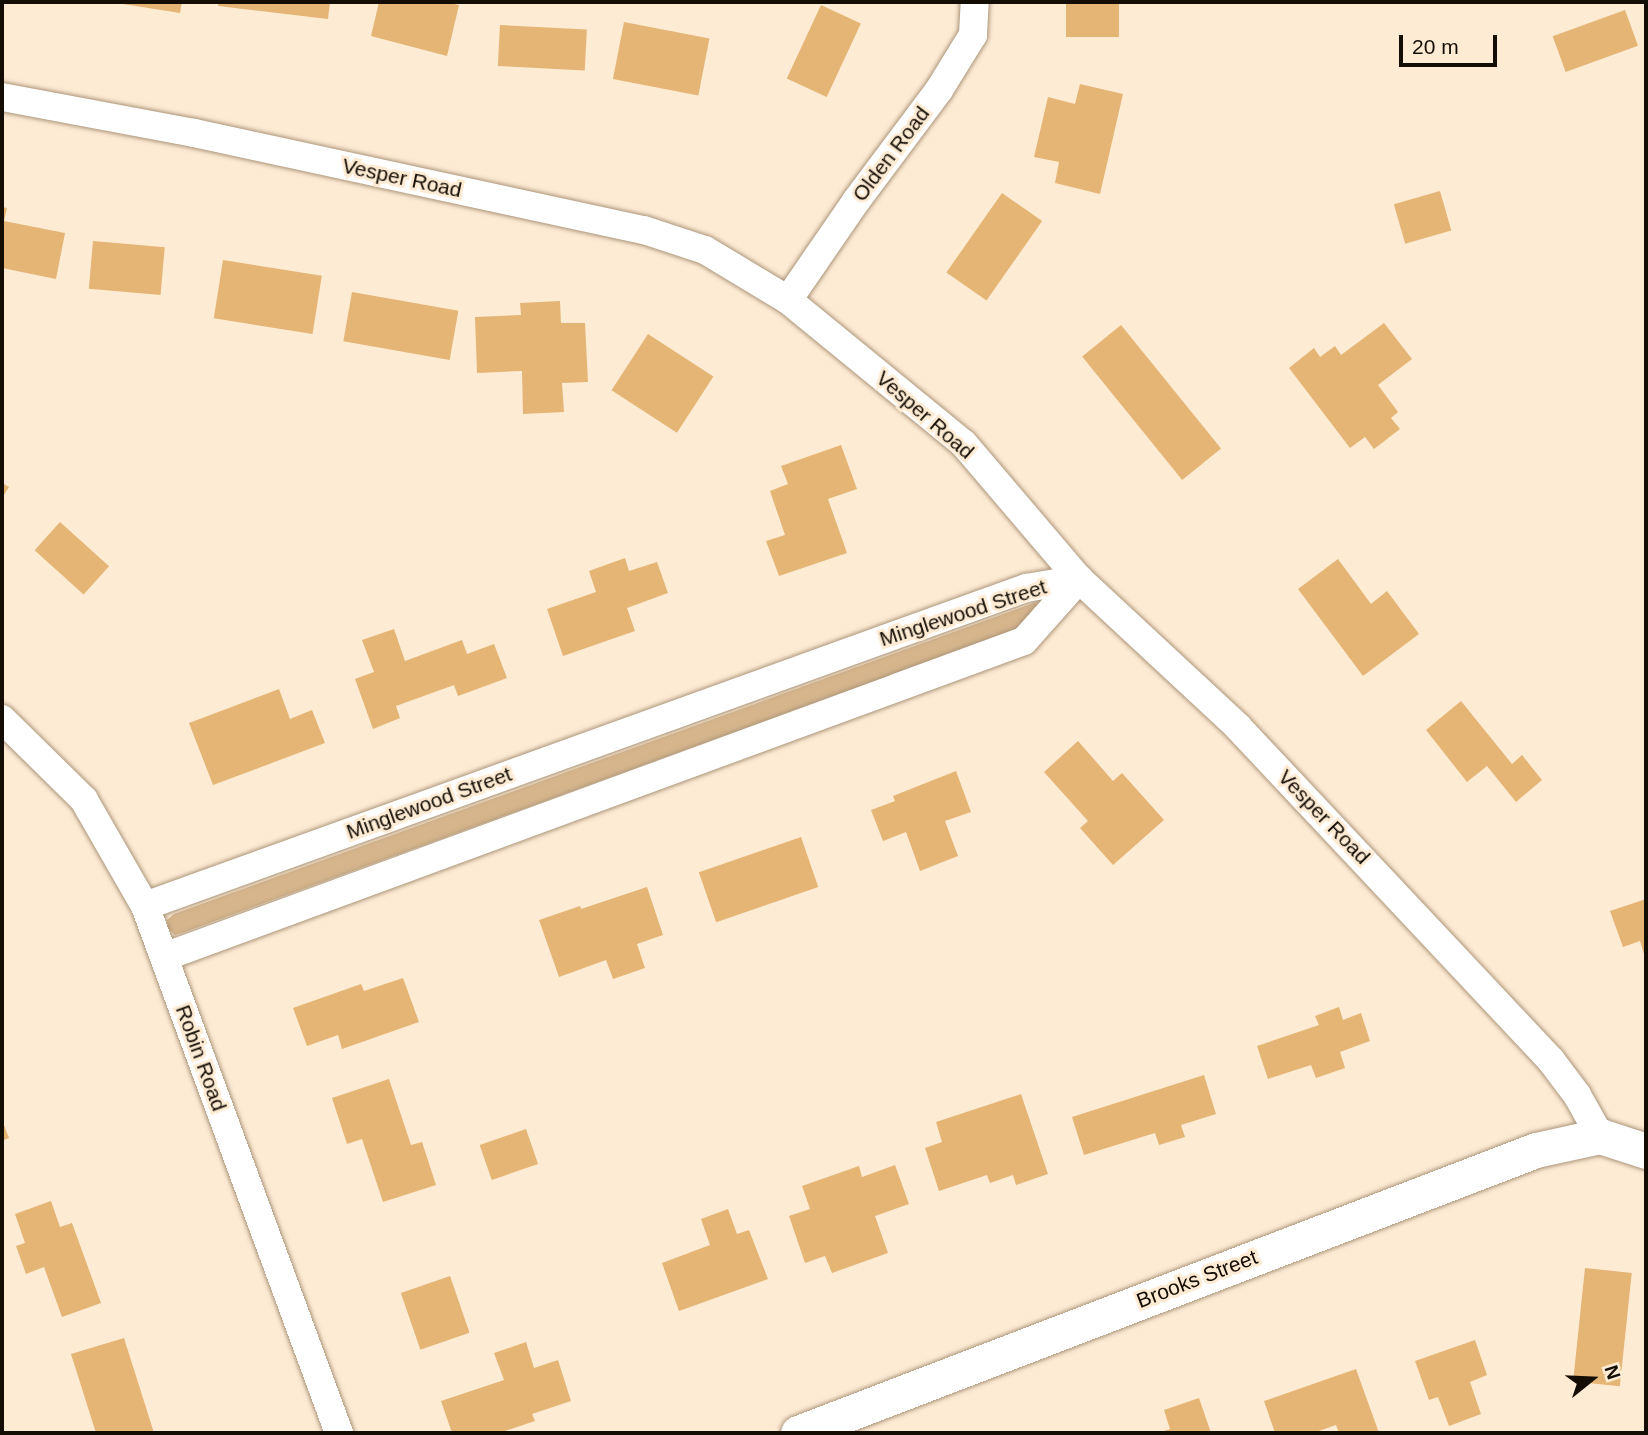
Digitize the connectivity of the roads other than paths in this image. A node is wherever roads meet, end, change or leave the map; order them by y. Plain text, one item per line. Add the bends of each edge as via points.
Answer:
1 (975, 2) edge
2 (2, 97) edge
3 (788, 300) junction
4 (1079, 579) junction
5 (2, 719) edge
6 (145, 906) junction
7 (164, 957) junction
8 (1600, 1136) junction
9 (1646, 1151) edge
10 (339, 1433) edge
11 (799, 1433) edge

1 - 3 street, Olden Road via 973,35 939,90
2 - 3 street, Vesper Road via 194,133 644,230 705,250
3 - 4 street, Vesper Road via 964,444
4 - 6 street, Minglewood Street via 1026,588
4 - 7 street, Minglewood Street via 1024,641
4 - 8 street, Vesper Road via 1238,727 1402,899 1549,1059
5 - 6 street, Robin Road via 84,800
6 - 7 street, Robin Road
7 - 10 street, Robin Road
8 - 9 street
8 - 11 street, Brooks Street via 1546,1146 1481,1168

